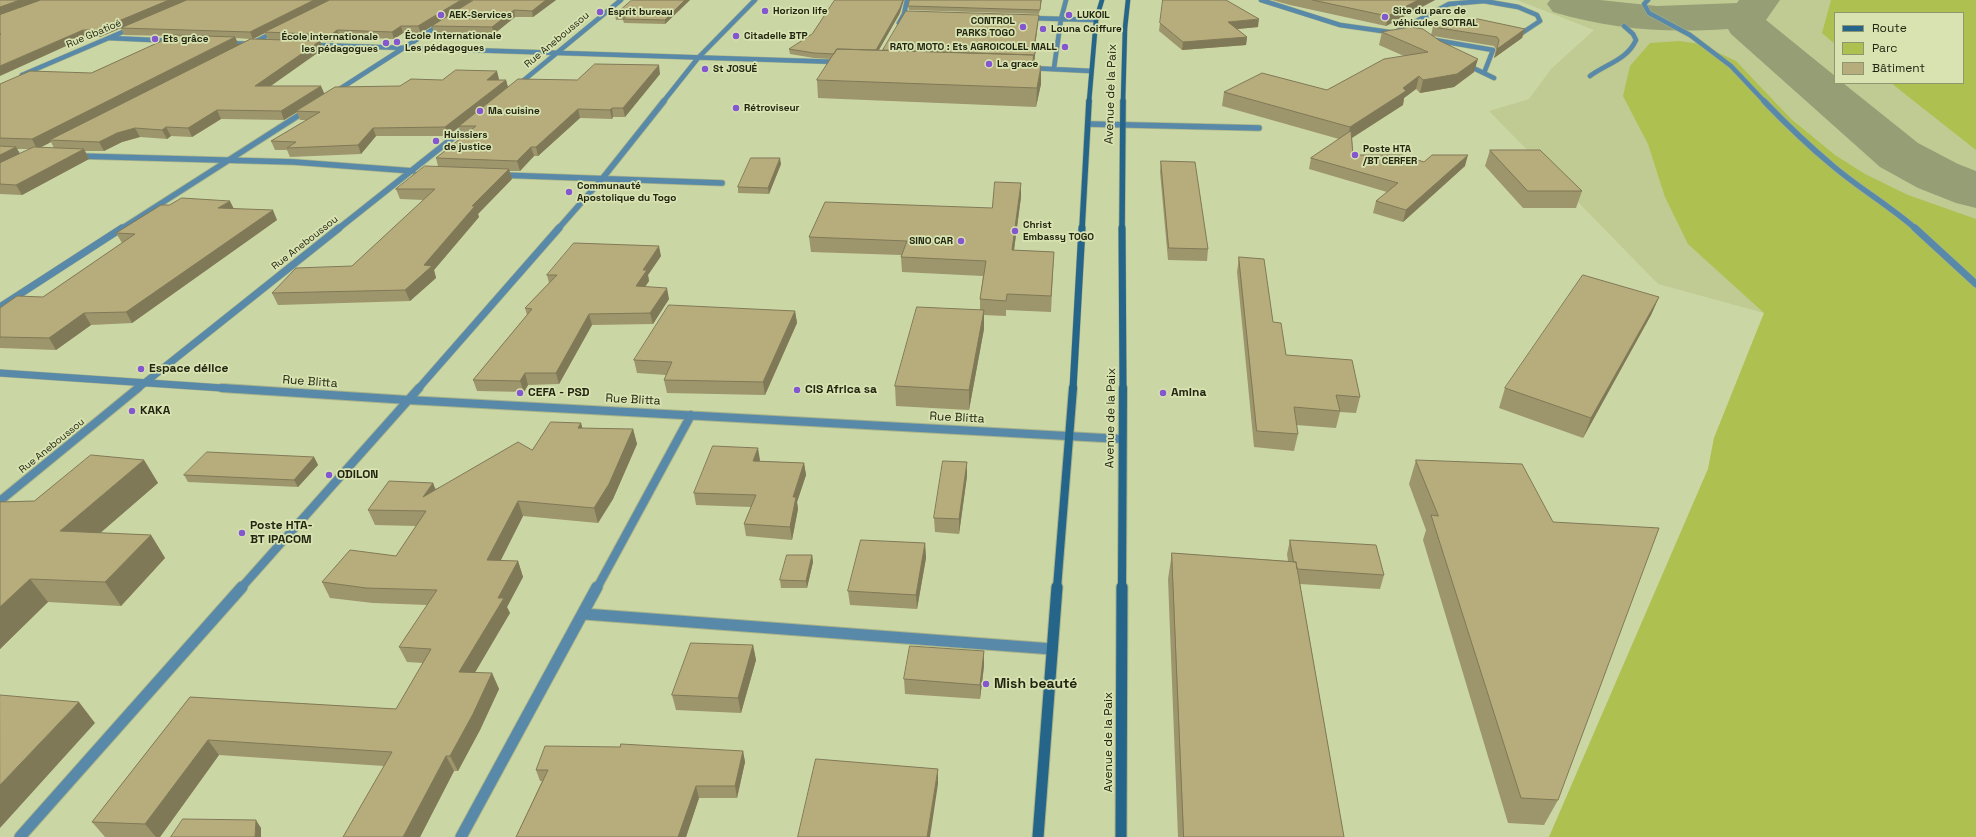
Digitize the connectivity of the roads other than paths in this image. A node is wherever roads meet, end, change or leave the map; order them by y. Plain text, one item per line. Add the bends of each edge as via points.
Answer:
1 (620, 0) edge
2 (755, 0) edge
3 (907, 0) edge
4 (1066, 0) edge
5 (1102, 0) edge
6 (1128, 0) edge
7 (1261, 0) edge
8 (1648, 0) edge
9 (904, 14) junction
10 (912, 15) edge
11 (1022, 18) edge
12 (1061, 19) junction
13 (448, 20) edge
14 (1096, 20) junction
15 (138, 25) edge
16 (1624, 26) dead end
17 (285, 27) edge
18 (897, 27) edge
19 (1394, 33) junction
20 (1522, 33) edge
21 (1400, 34) edge
22 (109, 38) junction
23 (180, 41) edge
24 (220, 43) edge
25 (252, 44) junction
26 (268, 44) edge
27 (308, 45) edge
28 (1432, 47) edge
29 (403, 48) junction
30 (238, 51) edge
31 (557, 54) junction
32 (698, 58) junction
33 (1459, 61) edge
34 (845, 62) edge
35 (1023, 67) edge
36 (1054, 68) junction
37 (1091, 71) junction
38 (1484, 73) junction
39 (1590, 76) dead end
40 (14, 78) edge
41 (1494, 78) dead end
42 (515, 88) edge
43 (332, 94) edge
44 (313, 106) edge
45 (472, 122) edge
46 (1088, 124) junction
47 (1122, 125) junction
48 (1259, 128) dead end
49 (69, 156) edge
50 (229, 161) junction
51 (412, 171) junction
52 (419, 172) edge
53 (491, 174) edge
54 (602, 179) junction
55 (722, 183) dead end
56 (1976, 284) edge
57 (0, 307) edge
58 (0, 373) edge
59 (143, 384) junction
60 (408, 400) junction
61 (691, 415) junction
62 (1070, 437) junction
63 (1122, 439) junction
64 (0, 501) edge
65 (584, 614) junction
66 (1052, 649) junction
67 (20, 837) edge
68 (461, 837) edge
69 (1038, 837) edge
70 (1120, 837) edge

1 - 31 street, Rue Aneboussou
2 - 32 street
3 - 9 street
4 - 12 street
5 - 14 main road
6 - 47 main road, Avenue de la Paix
7 - 19 street via 1340,25
8 - 56 street via 1644,4 1649,13 1690,34 1731,66 1790,127 1834,167 1902,217
9 - 10 street
9 - 18 street
11 - 12 street
12 - 14 street
12 - 36 street
13 - 29 street
14 - 37 main road
15 - 22 street, Rue Gbatioé
16 - 39 street via 1633,34 1636,40 1634,45 1621,58
17 - 25 street
19 - 20 street via 1449,4 1484,1 1518,7 1537,15 1540,21
19 - 21 street
22 - 23 street
22 - 40 street, Rue Gbatioé
24 - 25 street
25 - 26 street
25 - 30 street
27 - 29 street
28 - 38 street via 1420,38 1493,50
29 - 31 street
29 - 43 street
31 - 32 street
31 - 42 street, Rue Aneboussou
32 - 34 street
32 - 54 street
33 - 38 street
35 - 36 street
36 - 37 street
37 - 46 main road
38 - 41 street
44 - 50 street
45 - 51 street, Rue Aneboussou
46 - 47 street
46 - 62 main road
47 - 48 street
47 - 63 main road, Avenue de la Paix
49 - 50 street
50 - 51 street via 321,163
50 - 57 street
51 - 52 street
51 - 59 street, Rue Aneboussou
53 - 54 street
54 - 55 street
54 - 60 street
58 - 59 street, Rue Blitta
59 - 60 street, Rue Blitta
59 - 64 street, Rue Aneboussou
60 - 61 street, Rue Blitta
60 - 67 street
61 - 62 street, Rue Blitta
61 - 65 street
62 - 63 street, Rue Blitta
62 - 66 main road
63 - 70 main road, Avenue de la Paix
65 - 66 street
65 - 68 street
66 - 69 main road

